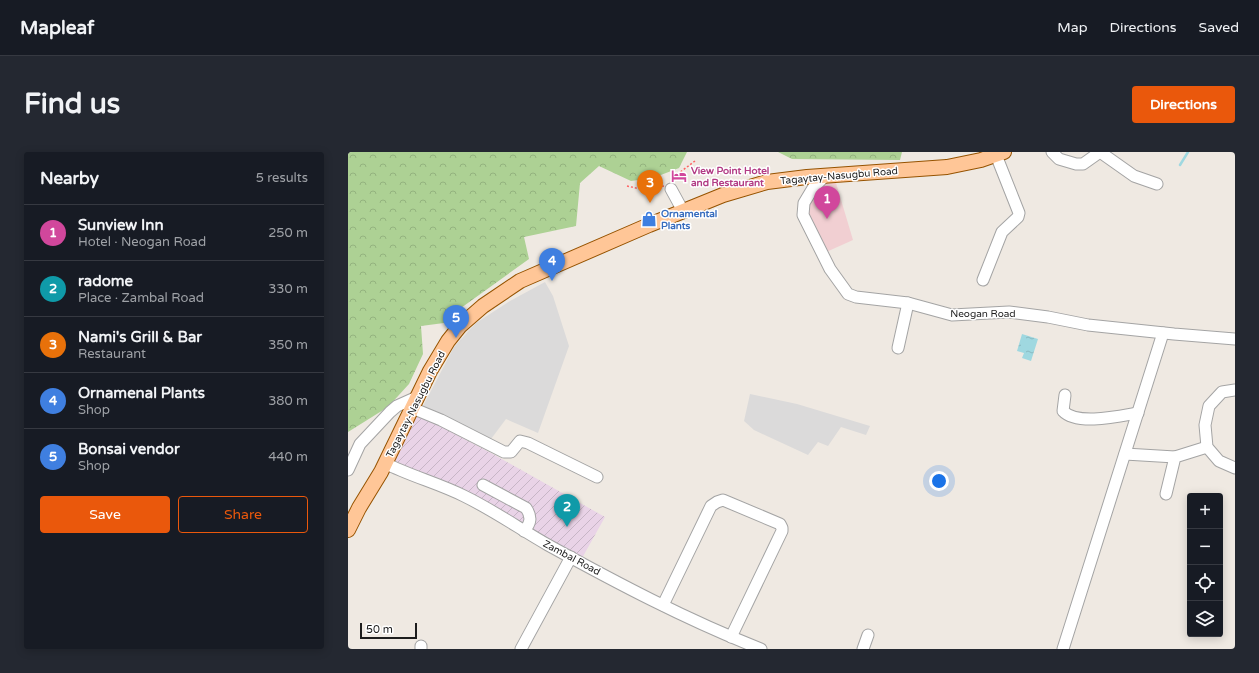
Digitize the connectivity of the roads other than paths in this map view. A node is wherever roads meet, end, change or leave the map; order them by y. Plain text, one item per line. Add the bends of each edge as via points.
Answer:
1 (1052, 152) edge
2 (1000, 154) edge
3 (826, 175) junction
4 (1157, 184) dead end
5 (667, 187) road end
6 (683, 211) junction
7 (982, 280) dead end
8 (908, 303) junction
9 (1163, 333) junction
10 (1235, 339) edge
11 (898, 348) dead end
12 (1235, 390) edge
13 (1065, 395) dead end
14 (415, 403) junction
15 (1138, 413) junction
16 (1206, 447) junction
17 (1125, 454) junction
18 (1175, 458) junction
19 (385, 463) junction
20 (1235, 468) edge
21 (348, 470) edge
22 (598, 477) dead end
23 (483, 486) dead end
24 (1166, 494) dead end
25 (348, 530) edge
26 (524, 531) junction
27 (571, 557) junction
28 (663, 605) junction
29 (868, 635) dead end
30 (731, 637) junction
31 (521, 649) edge
32 (761, 649) edge
33 (862, 649) edge
34 (1063, 649) edge

1 - 4 street via 1059,158 1076,164 1084,164 1100,152 1134,176
2 - 3 main road, Tagaytay-Nasugbu Road via 947,168
2 - 7 street via 1019,213 1002,232
3 - 6 main road, Tagaytay-Nasugbu Road via 767,182 728,193
3 - 8 street, Neogan Road via 804,203 803,216 830,269 848,294
5 - 6 street
6 - 14 main road, Tagaytay-Nasugbu Road via 520,282 491,300 467,319 448,341
8 - 9 street, Neogan Road via 952,315 1009,312 1088,325
8 - 11 street
9 - 10 street, Neogan Road
9 - 15 street
12 - 16 street via 1222,392 1209,406 1205,425
13 - 15 street via 1062,411 1069,416 1096,419
14 - 19 main road, Tagaytay-Nasugbu Road
14 - 21 street via 398,406 390,412 360,444
14 - 22 street via 441,420 504,452 512,452 520,441 528,443
15 - 17 street
16 - 18 street
16 - 20 street via 1219,461
17 - 18 street
17 - 34 street
18 - 24 street
19 - 25 main road, Tagaytay-Nasugbu Road
19 - 26 street, Zambal Road via 463,496
23 - 26 street via 526,508 531,521
26 - 27 street, Zambal Road
27 - 28 street, Zambal Road
27 - 31 street
28 - 30 street, Zambal Road
28 - 30 street via 711,506 723,500 780,524 782,531
29 - 33 street
30 - 32 street, Zambal Road

